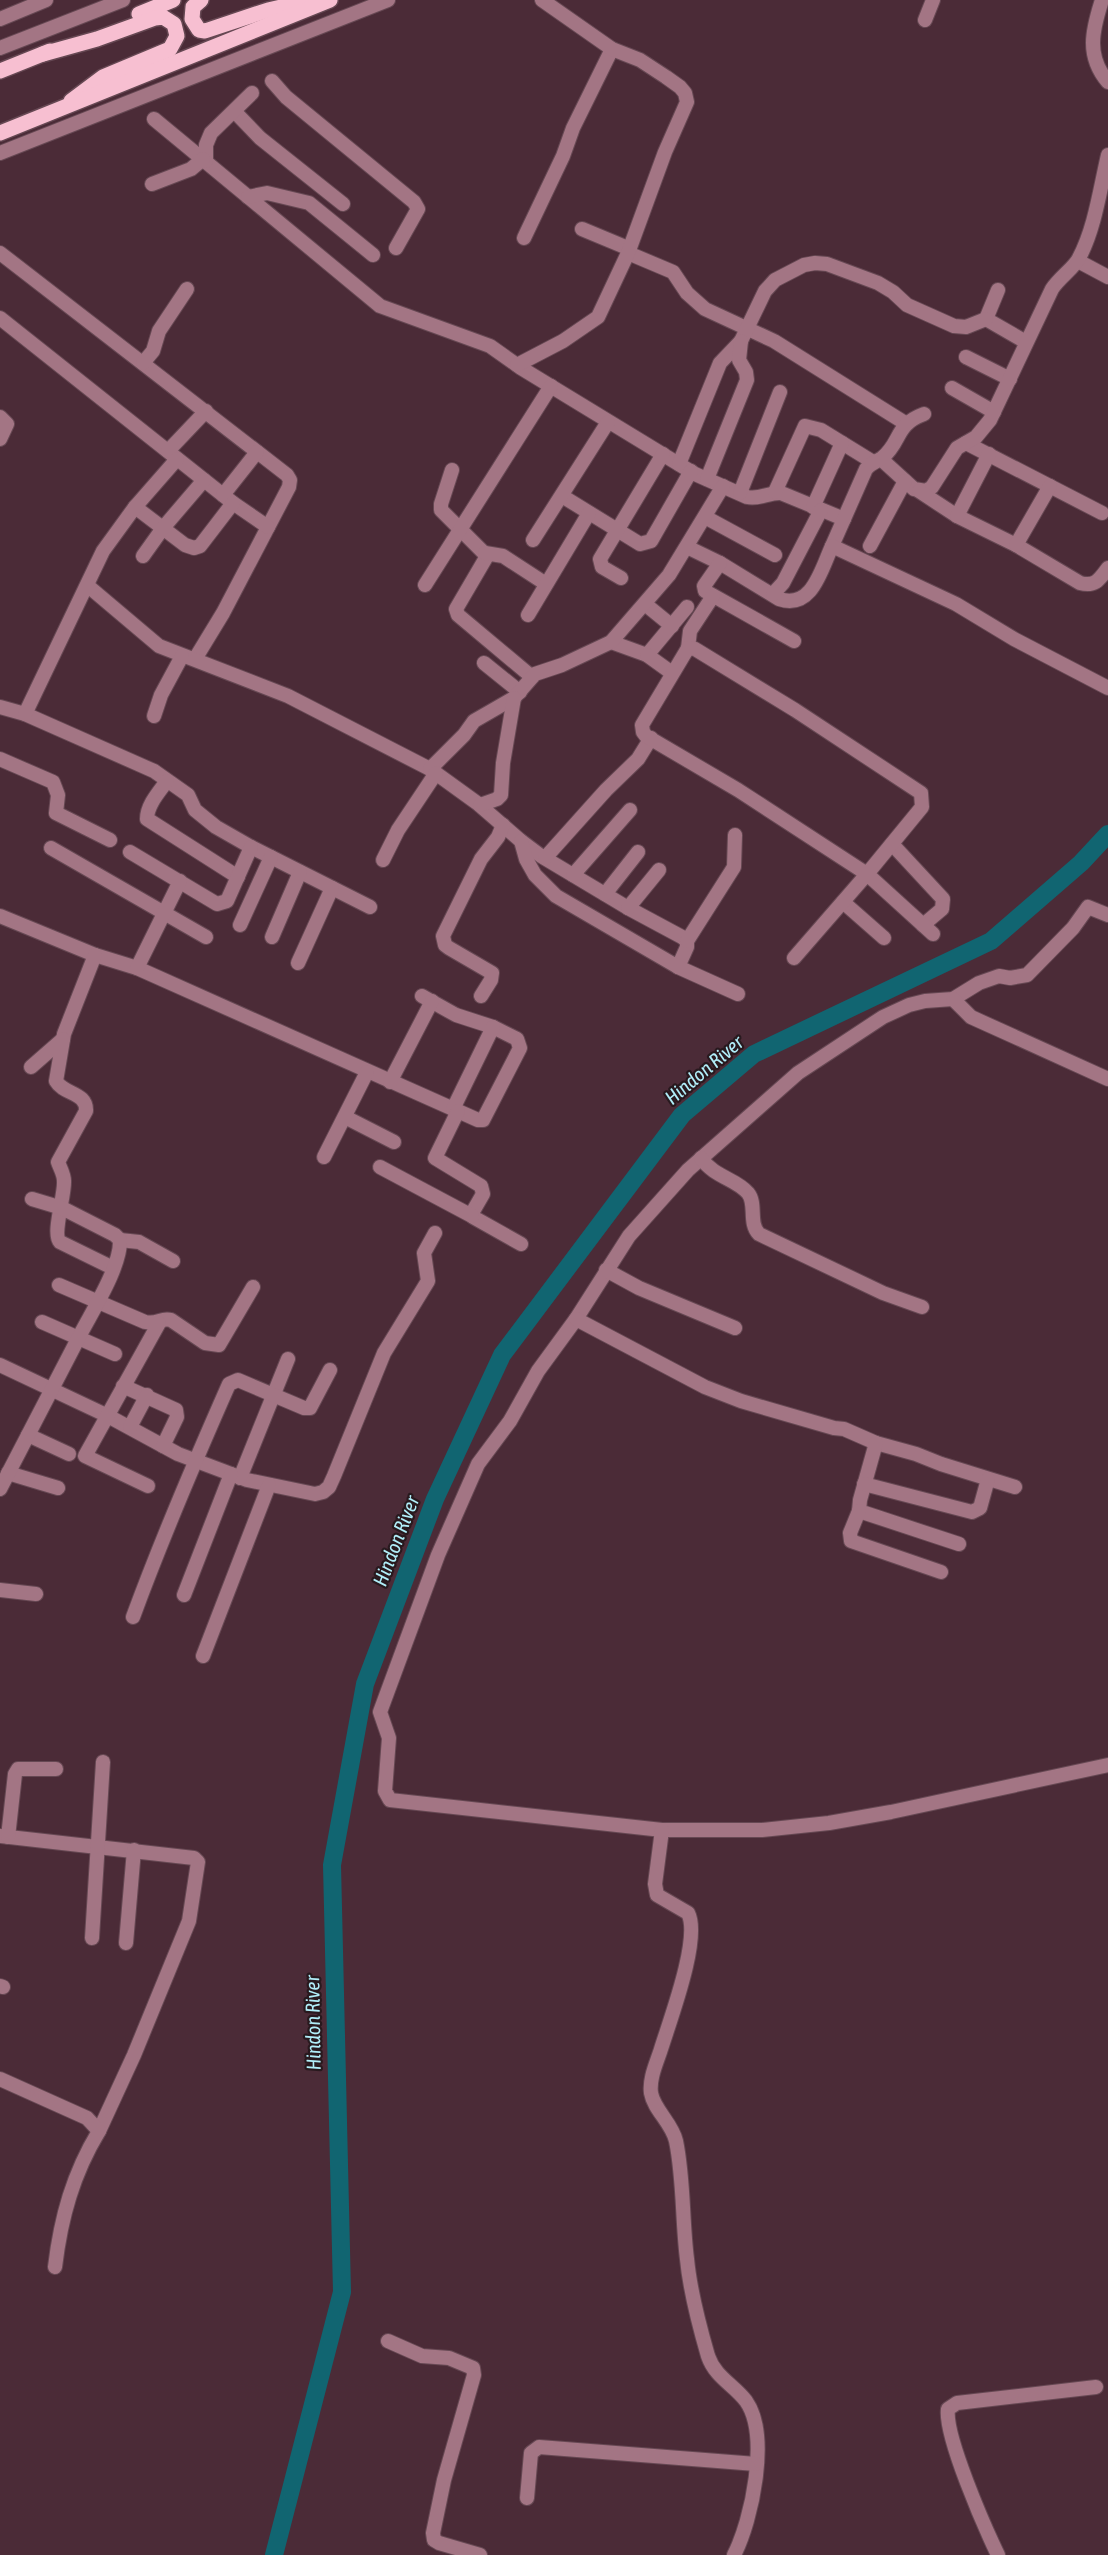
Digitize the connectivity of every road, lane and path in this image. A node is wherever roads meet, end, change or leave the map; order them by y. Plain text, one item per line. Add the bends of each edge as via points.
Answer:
1 (46, 0) edge
2 (123, 0) edge
3 (174, 0) edge
4 (201, 0) edge
5 (312, 0) edge
6 (330, 0) edge
7 (388, 0) edge
8 (542, 0) edge
9 (933, 0) edge
10 (1103, 3) edge
11 (0, 19) edge
12 (926, 20) dead end
13 (0, 48) edge
14 (1093, 48) junction
15 (612, 49) junction
16 (1108, 52) edge
17 (43, 54) junction
18 (0, 71) edge
19 (272, 81) dead end
20 (1108, 82) edge
21 (252, 93) dead end
22 (63, 108) junction
23 (235, 112) junction
24 (154, 119) dead end
25 (0, 133) edge
26 (0, 153) edge
27 (1108, 155) edge
28 (205, 160) junction
29 (152, 184) dead end
30 (248, 197) junction
31 (343, 204) dead end
32 (582, 229) dead end
33 (524, 238) dead end
34 (396, 248) dead end
35 (629, 251) junction
36 (0, 253) edge
37 (374, 255) dead end
38 (1078, 261) junction
39 (1108, 277) edge
40 (187, 289) dead end
41 (998, 290) dead end
42 (0, 318) edge
43 (986, 319) junction
44 (747, 327) junction
45 (741, 341) junction
46 (1026, 342) junction
47 (966, 357) dead end
48 (143, 363) junction
49 (517, 365) junction
50 (1010, 379) junction
51 (551, 386) junction
52 (952, 388) dead end
53 (780, 392) dead end
54 (206, 411) junction
55 (994, 412) junction
56 (924, 414) dead end
57 (0, 417) edge
58 (608, 422) junction
59 (905, 423) junction
60 (0, 440) edge
61 (966, 442) junction
62 (842, 443) junction
63 (257, 452) junction
64 (663, 454) junction
65 (989, 454) junction
66 (172, 455) junction
67 (877, 460) junction
68 (685, 468) junction
69 (452, 470) dead end
70 (707, 479) junction
71 (204, 480) junction
72 (904, 481) junction
73 (723, 486) junction
74 (1050, 486) junction
75 (919, 491) junction
76 (775, 492) junction
77 (740, 493) junction
78 (562, 496) junction
79 (228, 499) junction
80 (135, 507) junction
81 (817, 508) junction
82 (589, 513) junction
83 (1102, 513) dead end
84 (957, 516) junction
85 (705, 517) junction
86 (844, 519) junction
87 (268, 527) junction
88 (163, 528) junction
89 (460, 530) junction
90 (618, 531) junction
91 (533, 540) dead end
92 (1016, 545) junction
93 (832, 546) junction
94 (870, 546) dead end
95 (687, 547) junction
96 (485, 553) junction
97 (775, 555) dead end
98 (143, 556) dead end
99 (720, 563) junction
100 (1108, 568) edge
101 (621, 578) dead end
102 (546, 584) junction
103 (425, 585) dead end
104 (88, 586) junction
105 (773, 594) junction
106 (713, 597) junction
107 (645, 604) junction
108 (687, 607) dead end
109 (528, 615) dead end
110 (672, 626) junction
111 (794, 641) dead end
112 (611, 642) junction
113 (688, 648) junction
114 (647, 655) junction
115 (189, 657) junction
116 (484, 663) dead end
117 (672, 673) junction
118 (532, 677) junction
119 (1108, 688) edge
120 (517, 695) junction
121 (0, 707) edge
122 (25, 714) junction
123 (154, 716) dead end
124 (651, 738) junction
125 (0, 759) edge
126 (433, 771) junction
127 (167, 781) junction
128 (480, 805) junction
129 (630, 810) dead end
130 (503, 825) junction
131 (735, 835) dead end
132 (110, 840) dead end
133 (521, 842) junction
134 (892, 844) junction
135 (251, 847) junction
136 (51, 848) dead end
137 (130, 852) dead end
138 (638, 852) dead end
139 (271, 857) junction
140 (545, 858) junction
141 (383, 860) dead end
142 (659, 870) dead end
143 (300, 872) junction
144 (867, 874) junction
145 (573, 875) junction
146 (238, 876) junction
147 (180, 881) junction
148 (332, 888) junction
149 (605, 894) junction
150 (843, 902) junction
151 (370, 907) dead end
152 (628, 909) junction
153 (163, 915) junction
154 (1108, 915) edge
155 (0, 916) edge
156 (649, 919) junction
157 (240, 925) dead end
158 (206, 937) dead end
159 (272, 937) dead end
160 (884, 938) dead end
161 (631, 939) junction
162 (687, 941) junction
163 (95, 956) junction
164 (794, 958) dead end
165 (298, 963) dead end
166 (678, 967) junction
167 (137, 968) junction
168 (738, 994) dead end
169 (481, 996) dead end
170 (953, 999) junction
171 (493, 1027) junction
172 (63, 1040) junction
173 (31, 1067) dead end
174 (367, 1072) junction
175 (1108, 1079) edge
176 (390, 1082) junction
177 (455, 1110) junction
178 (345, 1117) junction
179 (394, 1142) dead end
180 (324, 1156) dead end
181 (701, 1158) junction
182 (380, 1167) dead end
183 (32, 1199) dead end
184 (62, 1208) junction
185 (472, 1216) junction
186 (435, 1233) dead end
187 (120, 1240) junction
188 (521, 1245) dead end
189 (173, 1261) dead end
190 (113, 1268) junction
191 (606, 1270) junction
192 (59, 1284) dead end
193 (253, 1287) dead end
194 (97, 1303) junction
195 (922, 1307) dead end
196 (576, 1319) junction
197 (42, 1322) dead end
198 (159, 1323) junction
199 (735, 1328) dead end
200 (78, 1339) junction
201 (115, 1354) dead end
202 (288, 1359) dead end
203 (0, 1365) edge
204 (330, 1370) dead end
205 (123, 1386) junction
206 (52, 1389) junction
207 (147, 1395) junction
208 (273, 1395) junction
209 (108, 1416) junction
210 (130, 1427) junction
211 (28, 1435) junction
212 (876, 1443) junction
213 (163, 1446) junction
214 (69, 1454) dead end
215 (195, 1461) junction
216 (8, 1473) junction
217 (236, 1476) junction
218 (988, 1479) junction
219 (864, 1484) junction
220 (269, 1485) junction
221 (148, 1486) dead end
222 (1016, 1487) dead end
223 (58, 1488) dead end
224 (0, 1489) edge
225 (860, 1511) junction
226 (959, 1544) dead end
227 (941, 1572) dead end
228 (0, 1590) edge
229 (36, 1594) dead end
230 (184, 1595) dead end
231 (133, 1617) dead end
232 (203, 1656) dead end
233 (103, 1762) dead end
234 (1108, 1765) edge
235 (56, 1770) dead end
236 (662, 1830) junction
237 (4, 1836) edge
238 (97, 1845) junction
239 (134, 1851) junction
240 (92, 1938) dead end
241 (126, 1943) dead end
242 (0, 2079) edge
243 (99, 2131) junction
244 (55, 2267) dead end
245 (388, 2341) dead end
246 (1096, 2387) dead end
247 (756, 2464) junction
248 (527, 2498) dead end
249 (480, 2555) edge
250 (735, 2555) edge
251 (998, 2555) edge

1 - 11 street
2 - 13 street
3 - 17 main road
4 - 5 main road via 193,7 192,19 199,30 205,31
6 - 22 main road
7 - 26 street
8 - 15 street
9 - 12 street
10 - 14 street via 1095,19
14 - 16 street
14 - 20 street via 1096,67
15 - 33 street
15 - 35 street via 666,76 685,93 687,102
17 - 18 main road
17 - 22 main road via 155,18 169,19 176,30 170,49 103,77
19 - 34 street via 286,97 414,202 418,209
21 - 23 street
22 - 25 main road
23 - 28 street via 211,134
23 - 31 street via 260,138
24 - 28 street
27 - 38 street
28 - 29 street
28 - 30 street
30 - 37 street via 267,193 309,203
30 - 49 street via 380,306 490,346
32 - 35 street
35 - 44 street via 673,272 698,305
35 - 49 street via 598,317
36 - 48 street
38 - 39 street
38 - 46 street via 1059,278
40 - 48 street
41 - 43 street
42 - 66 street
43 - 44 street via 966,327 954,326 907,305 878,283 815,263 770,284
43 - 46 street
44 - 45 street
44 - 59 street
45 - 68 street via 720,363
45 - 70 street via 738,356 747,380
46 - 50 street
47 - 50 street
48 - 54 street
49 - 51 street
50 - 55 street
51 - 58 street
51 - 89 street
52 - 55 street
53 - 77 street
54 - 63 street
54 - 66 street
55 - 61 street via 984,429
56 - 59 street
57 - 60 street via 7,424
58 - 64 street
58 - 78 street
59 - 67 street
61 - 65 street
61 - 75 street via 950,457 932,487
62 - 67 street
62 - 76 street via 821,430 805,426
62 - 81 street
63 - 79 street
63 - 87 street via 290,480
64 - 68 street
64 - 90 street
65 - 74 street
65 - 84 street
66 - 71 street
66 - 80 street
67 - 72 street
67 - 86 street via 862,477
68 - 70 street
68 - 90 street via 651,541 640,544
69 - 89 street via 441,510
70 - 73 street
71 - 79 street
71 - 88 street
72 - 75 street
72 - 94 street
73 - 77 street
73 - 85 street
74 - 83 street
74 - 92 street
75 - 84 street
76 - 77 street via 756,499
76 - 81 street
78 - 82 street
78 - 91 street
79 - 87 street
79 - 88 street via 200,546 184,545
80 - 88 street
80 - 104 street via 103,551
81 - 86 street
81 - 105 street via 783,583
82 - 90 street
82 - 102 street
84 - 92 street
85 - 95 street
85 - 97 street
86 - 93 street
87 - 115 street via 223,613
88 - 98 street
89 - 96 street
89 - 103 street
90 - 101 street via 600,564
92 - 100 street via 1089,586 1097,583
93 - 105 street via 812,590 804,598 789,602
93 - 119 street via 956,604
95 - 99 street
95 - 107 street
96 - 102 street via 503,556
96 - 118 street via 485,561 457,604 458,615
99 - 105 street
99 - 106 street via 704,586
102 - 109 street
104 - 115 street via 159,646
104 - 122 street
106 - 111 street
106 - 113 street via 690,632
107 - 110 street
107 - 112 street
108 - 110 street
110 - 114 street
112 - 114 street
112 - 118 street
113 - 117 street
113 - 134 street via 795,710 917,789 922,807
114 - 117 street
115 - 123 street via 166,686
115 - 126 street via 288,696
116 - 120 street
117 - 124 street via 642,725 643,732
118 - 120 street
120 - 126 street via 474,721
120 - 128 street via 503,763 501,795
121 - 122 street
122 - 127 street via 154,771
124 - 140 street via 638,759
124 - 144 street
125 - 132 street via 53,782 57,788 56,813
126 - 128 street
126 - 141 street
127 - 135 street via 191,798 195,810 206,820
127 - 146 street via 147,819
128 - 130 street
129 - 145 street
130 - 133 street
130 - 169 street via 481,859 443,936 445,945 492,973
131 - 162 street via 734,867
133 - 140 street
133 - 161 street via 535,875 556,896
134 - 144 street
134 - 144 street via 943,898 942,909 928,929
135 - 139 street
135 - 146 street
136 - 153 street
137 - 147 street
138 - 149 street
139 - 143 street
139 - 157 street
140 - 145 street
142 - 152 street
143 - 148 street
143 - 159 street
144 - 150 street
145 - 149 street
146 - 147 street via 223,904
147 - 153 street
148 - 151 street
148 - 165 street
149 - 152 street
150 - 160 street
150 - 164 street
152 - 156 street
153 - 158 street
153 - 167 street
154 - 170 street via 1088,908 1027,975 988,979
155 - 163 street
156 - 161 street
156 - 162 street
161 - 166 street
162 - 166 street
163 - 167 street
163 - 172 street
166 - 168 street
167 - 174 street
170 - 175 street via 971,1017
170 - 181 street via 925,1001 884,1017 798,1073
171 - 176 street via 465,1019 427,998
171 - 177 street
171 - 177 street via 517,1039 520,1048 483,1120
172 - 173 street
172 - 184 street via 56,1081 87,1104 58,1162 64,1176
174 - 176 street
174 - 178 street
176 - 177 street
177 - 185 street via 435,1158 484,1190
178 - 179 street
178 - 180 street
181 - 191 street via 629,1236
181 - 195 street via 710,1170 748,1192 754,1228 759,1234 883,1293
182 - 185 street
183 - 184 street
184 - 187 street
184 - 190 street via 56,1239
185 - 188 street
186 - 220 street via 424,1253 428,1281 384,1353 329,1487 315,1494
187 - 189 street via 140,1242
187 - 190 street
190 - 194 street
191 - 196 street
191 - 199 street
192 - 194 street
193 - 198 street via 219,1345 205,1343 171,1320
194 - 198 street via 145,1322
194 - 200 street
196 - 212 street via 705,1387 776,1413 844,1429
196 - 236 street via 478,1464 438,1555 380,1712 389,1738 385,1791 394,1801
197 - 200 street
198 - 205 street
200 - 201 street
200 - 206 street
202 - 208 street
203 - 206 street
204 - 208 street via 310,1408
205 - 207 street
205 - 209 street
206 - 209 street
206 - 211 street
207 - 210 street
207 - 213 street via 176,1410 177,1417
208 - 215 street via 238,1380 229,1384
208 - 217 street
209 - 210 street
209 - 221 street via 85,1456
210 - 213 street
211 - 214 street
211 - 216 street
212 - 218 street
212 - 219 street
213 - 215 street
215 - 217 street
215 - 231 street
216 - 223 street
216 - 224 street
217 - 220 street
217 - 230 street
218 - 219 street via 980,1508 972,1512
218 - 222 street
219 - 225 street
220 - 232 street
225 - 226 street
225 - 227 street via 851,1541
228 - 229 street
233 - 238 street
234 - 236 street via 829,1823 762,1830
235 - 237 street via 18,1769
236 - 247 street via 657,1895 688,1913 692,1930 651,2091 675,2137 687,2260 709,2356 717,2373 749,2407 755,2430
237 - 238 street
238 - 239 street
238 - 240 street
239 - 241 street
239 - 243 street via 194,1858 198,1862 197,1873 189,1921
242 - 243 street via 87,2118
243 - 244 street via 68,2195
245 - 249 street via 422,2356 449,2358 473,2368 433,2534 439,2543
246 - 251 street via 957,2403 948,2409 955,2449
247 - 248 street via 539,2446 531,2453
247 - 250 street via 752,2507

